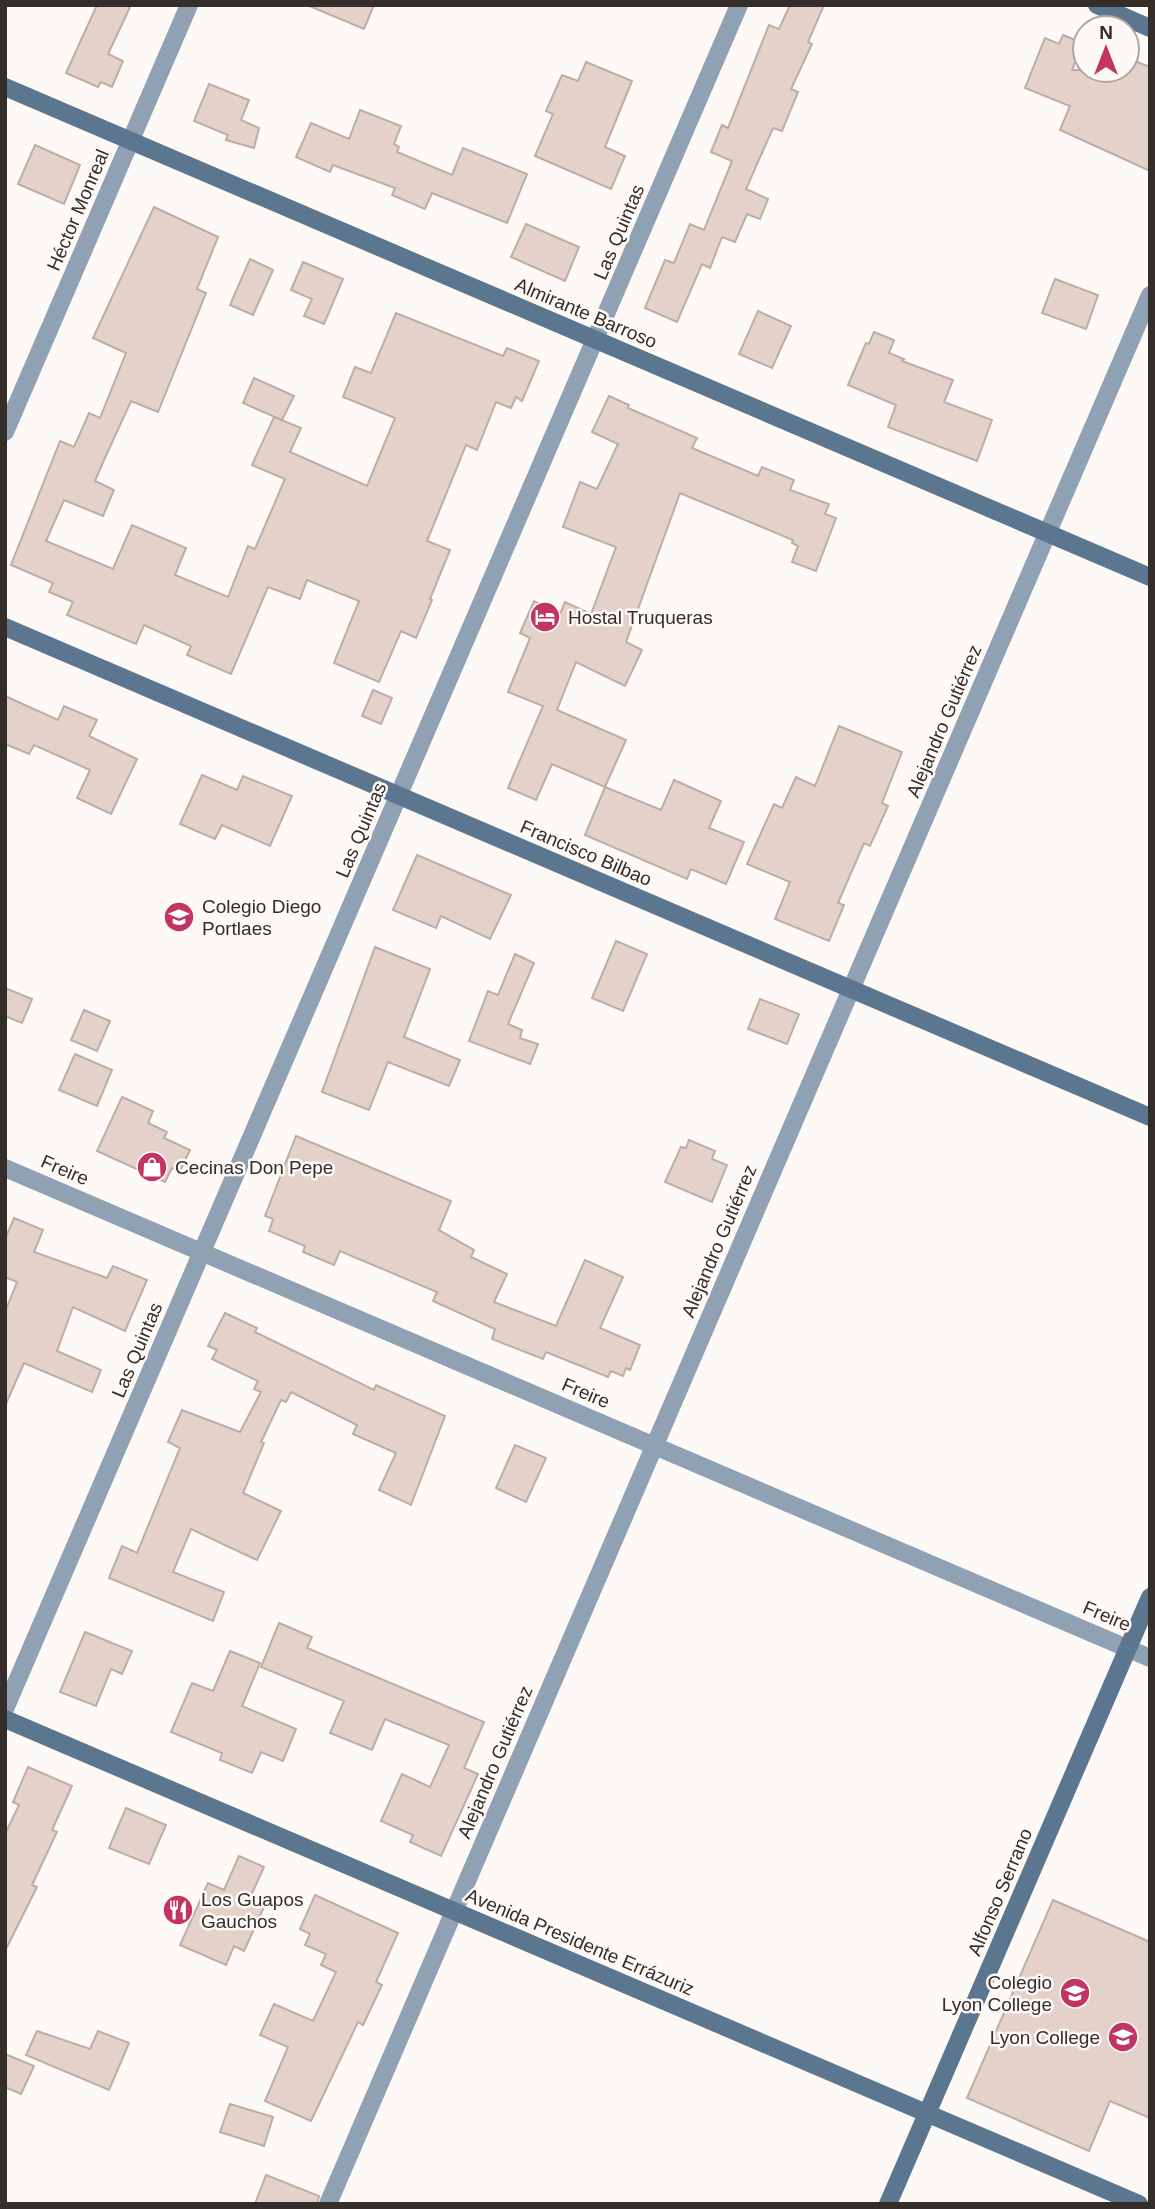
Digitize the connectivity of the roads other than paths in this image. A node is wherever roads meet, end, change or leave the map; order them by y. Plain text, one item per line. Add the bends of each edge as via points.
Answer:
1 (189, 5) edge
2 (739, 5) edge
3 (1097, 5) edge
4 (1150, 28) edge
5 (5, 87) edge
6 (131, 141) junction
7 (1150, 296) edge
8 (595, 340) junction
9 (5, 432) edge
10 (1047, 534) junction
11 (1150, 578) edge
12 (5, 627) edge
13 (399, 796) junction
14 (851, 989) junction
15 (1150, 1117) edge
16 (5, 1168) edge
17 (202, 1252) junction
18 (654, 1445) junction
19 (1150, 1597) edge
20 (1128, 1648) junction
21 (1150, 1658) edge
22 (1150, 1665) edge
23 (5, 1709) edge
24 (5, 1719) edge
25 (454, 1911) junction
26 (927, 2113) junction
27 (328, 2204) edge
28 (888, 2204) edge
29 (1139, 2204) edge

1 - 6 street, Héctor Monreal
2 - 8 street, Las Quintas
3 - 4 street
5 - 6 street, Almirante Barroso
6 - 8 street, Almirante Barroso
6 - 9 street, Héctor Monreal
7 - 10 street, Alejandro Gutiérrez
8 - 10 street, Almirante Barroso
8 - 13 street, Las Quintas
10 - 11 street, Almirante Barroso
10 - 14 street, Alejandro Gutiérrez
12 - 13 street, Francisco Bilbao
13 - 14 street, Francisco Bilbao
13 - 17 street, Las Quintas
14 - 15 street, Francisco Bilbao
14 - 18 street, Alejandro Gutiérrez
16 - 17 street, Freire
17 - 18 street, Freire
17 - 23 street, Las Quintas
18 - 20 street, Freire
18 - 25 street, Alejandro Gutiérrez
19 - 20 street, Alfonso Serrano
20 - 21 street, Freire
20 - 22 street
20 - 26 street, Alfonso Serrano
24 - 25 street, Avenida Presidente Errázuriz
25 - 26 street, Avenida Presidente Errázuriz
25 - 27 street, Alejandro Gutiérrez
26 - 28 street, Alfonso Serrano
26 - 29 street, Avenida Presidente Errázuriz

